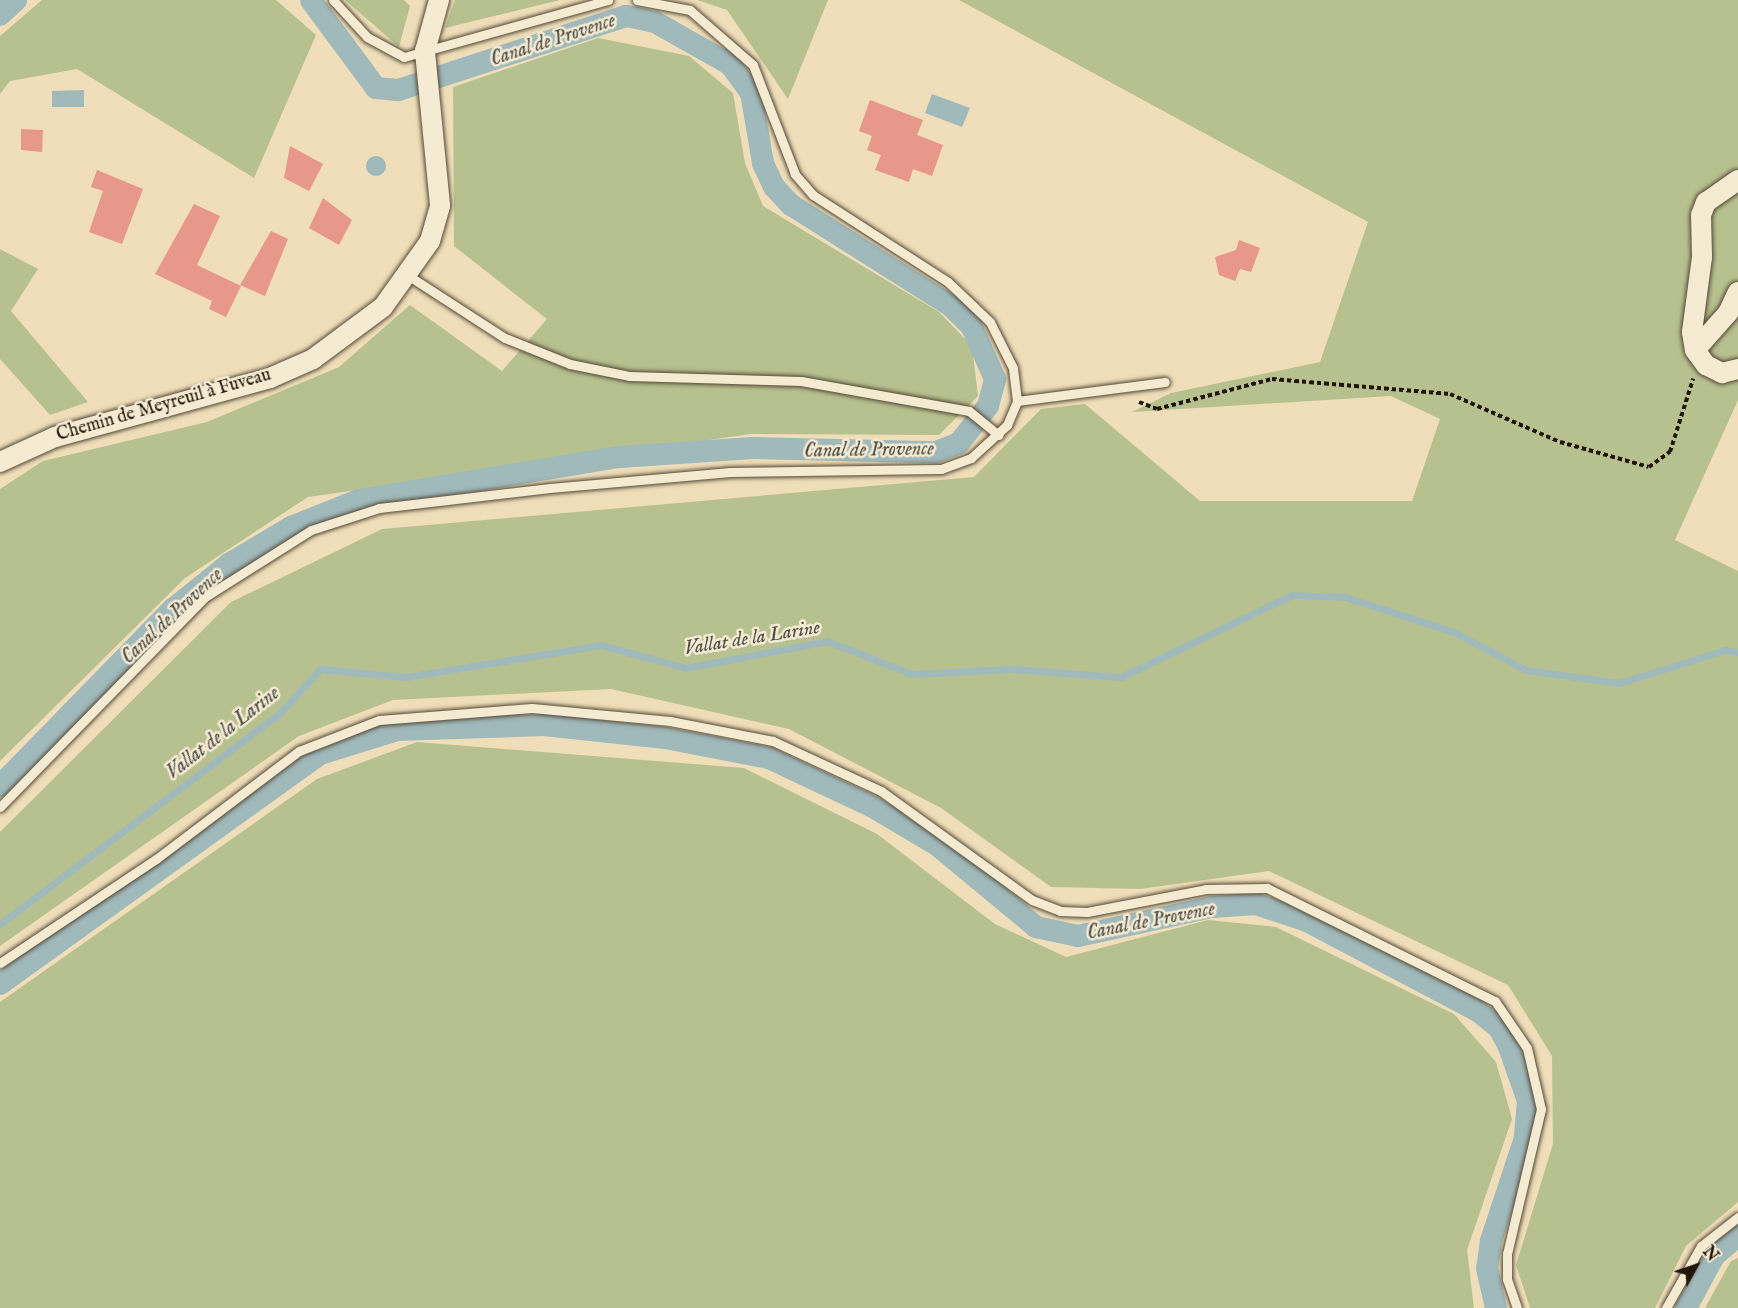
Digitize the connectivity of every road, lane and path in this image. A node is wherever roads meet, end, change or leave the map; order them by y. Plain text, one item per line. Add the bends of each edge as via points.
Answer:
1 (333, 0) edge
2 (439, 0) edge
3 (608, 0) edge
4 (637, 0) edge
5 (425, 51) junction
6 (1738, 180) edge
7 (409, 276) junction
8 (1738, 291) edge
9 (1700, 358) junction
10 (1738, 369) edge
11 (1165, 382) dead end
12 (1135, 400) dead end
13 (1017, 401) junction
14 (999, 435) junction
15 (0, 462) edge
16 (0, 807) edge
17 (0, 963) edge
18 (1738, 1217) edge
19 (1517, 1308) edge
20 (1666, 1308) edge

1 - 5 lane via 383,49 404,57
2 - 5 street, Chemin de Meyreuil à Fuveau
3 - 5 lane
4 - 13 lane via 690,10 753,65 795,174 813,195 948,282 990,322 1013,368
5 - 7 street, Chemin de Meyreuil à Fuveau via 440,205 430,241
6 - 9 street via 1713,195 1701,215
7 - 14 lane via 505,338 570,364 629,376 801,381 969,411
7 - 15 street, Chemin de Meyreuil à Fuveau via 350,336 313,359 248,385 55,437
8 - 9 street
9 - 10 street via 1722,373
9 - 12 path via 1670,452 1649,467 1560,442 1450,394 1272,379 1157,409
11 - 13 lane
13 - 14 lane
14 - 16 lane via 970,458 941,468 730,472 550,488 379,508 311,530 205,597
17 - 19 lane via 156,859 299,751 379,720 532,708 670,721 773,741 881,791 1032,900 1060,911 1087,912 1206,889 1267,888 1495,1000 1527,1047 1541,1108 1507,1254 1507,1279
18 - 20 lane via 1701,1246

